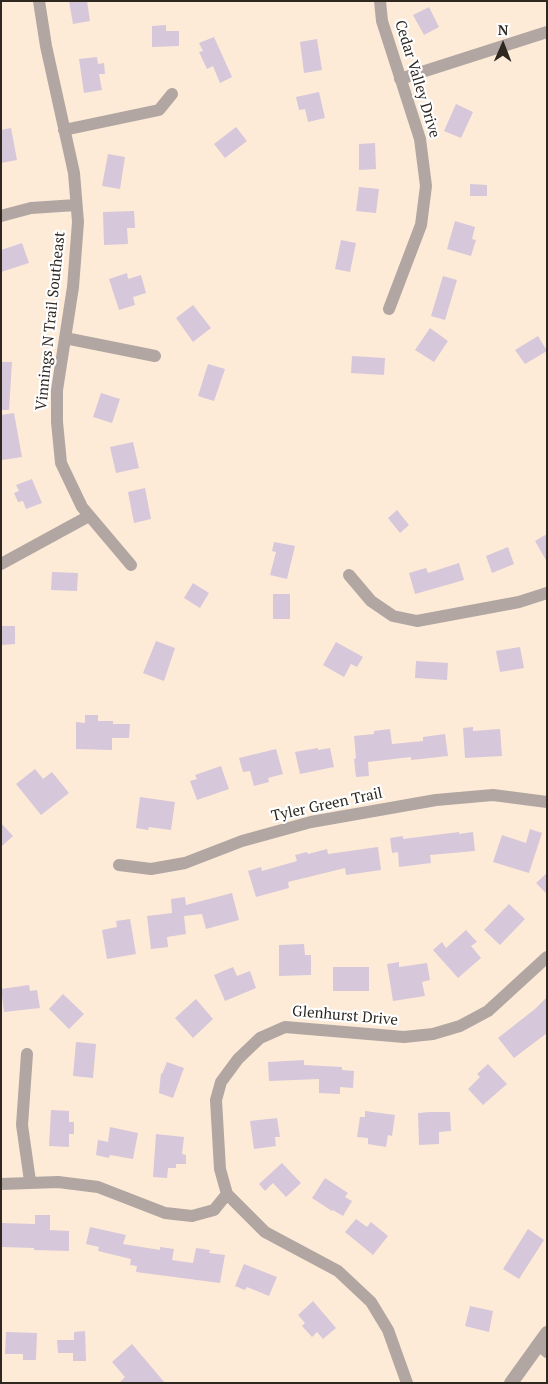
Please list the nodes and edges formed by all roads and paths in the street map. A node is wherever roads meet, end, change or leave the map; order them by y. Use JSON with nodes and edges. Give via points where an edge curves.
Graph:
{"nodes":[{"id":1,"x":39,"y":1,"type":"edge"},
{"id":2,"x":380,"y":1,"type":"edge"},
{"id":3,"x":547,"y":32,"type":"edge"},
{"id":4,"x":400,"y":79,"type":"junction"},
{"id":5,"x":172,"y":94,"type":"dead end"},
{"id":6,"x":64,"y":130,"type":"junction"},
{"id":7,"x":76,"y":205,"type":"junction"},
{"id":8,"x":1,"y":216,"type":"edge"},
{"id":9,"x":389,"y":309,"type":"dead end"},
{"id":10,"x":65,"y":338,"type":"junction"},
{"id":11,"x":155,"y":356,"type":"dead end"},
{"id":12,"x":89,"y":516,"type":"junction"},
{"id":13,"x":1,"y":564,"type":"edge"},
{"id":14,"x":130,"y":565,"type":"dead end"},
{"id":15,"x":349,"y":575,"type":"dead end"},
{"id":16,"x":547,"y":593,"type":"edge"},
{"id":17,"x":547,"y":802,"type":"edge"},
{"id":18,"x":119,"y":865,"type":"dead end"},
{"id":19,"x":547,"y":956,"type":"edge"},
{"id":20,"x":27,"y":1054,"type":"dead end"},
{"id":21,"x":30,"y":1181,"type":"junction"},
{"id":22,"x":1,"y":1184,"type":"edge"},
{"id":23,"x":227,"y":1194,"type":"junction"},
{"id":24,"x":547,"y":1333,"type":"edge"},
{"id":25,"x":543,"y":1348,"type":"edge"},
{"id":26,"x":407,"y":1383,"type":"edge"},
{"id":27,"x":511,"y":1383,"type":"edge"}],
"edges":[{"from":1,"to":6,"type":"street","name":"Vinnings N Trail Southeast"},
{"from":2,"to":4,"type":"street","name":"Cedar Valley Drive","via":[[382,21]]},
{"from":3,"to":4,"type":"street"},
{"from":4,"to":9,"type":"street","name":"Cedar Valley Drive","via":[[420,140],[426,186],[421,225]]},
{"from":5,"to":6,"type":"street","via":[[159,110]]},
{"from":6,"to":7,"type":"street","name":"Vinnings N Trail Southeast","via":[[74,173]]},
{"from":7,"to":8,"type":"street","via":[[31,208]]},
{"from":7,"to":10,"type":"street","name":"Vinnings N Trail Southeast","via":[[78,222],[73,287]]},
{"from":10,"to":11,"type":"street"},
{"from":10,"to":12,"type":"street","name":"Vinnings N Trail Southeast","via":[[57,390],[61,463]]},
{"from":12,"to":13,"type":"street"},
{"from":12,"to":14,"type":"street","name":"Vinnings N Trail Southeast"},
{"from":15,"to":16,"type":"street","via":[[371,601],[393,616],[417,621],[519,602]]},
{"from":17,"to":18,"type":"street","name":"Tyler Green Trail","via":[[493,794],[436,800],[311,822],[242,841],[186,863],[151,869]]},
{"from":19,"to":23,"type":"street","name":"Glenhurst Drive","via":[[488,1010],[460,1026],[433,1034],[404,1037],[285,1026],[260,1038],[238,1059],[221,1082],[216,1100],[220,1169]]},
{"from":20,"to":21,"type":"street","via":[[22,1125]]},
{"from":21,"to":22,"type":"street"},
{"from":21,"to":23,"type":"street","via":[[98,1188],[165,1213],[192,1216],[214,1210]]},
{"from":23,"to":26,"type":"street","name":"Glenhurst Drive","via":[[265,1232],[338,1271],[371,1302],[388,1330]]},
{"from":24,"to":25,"type":"street"},
{"from":25,"to":27,"type":"street"}]}
